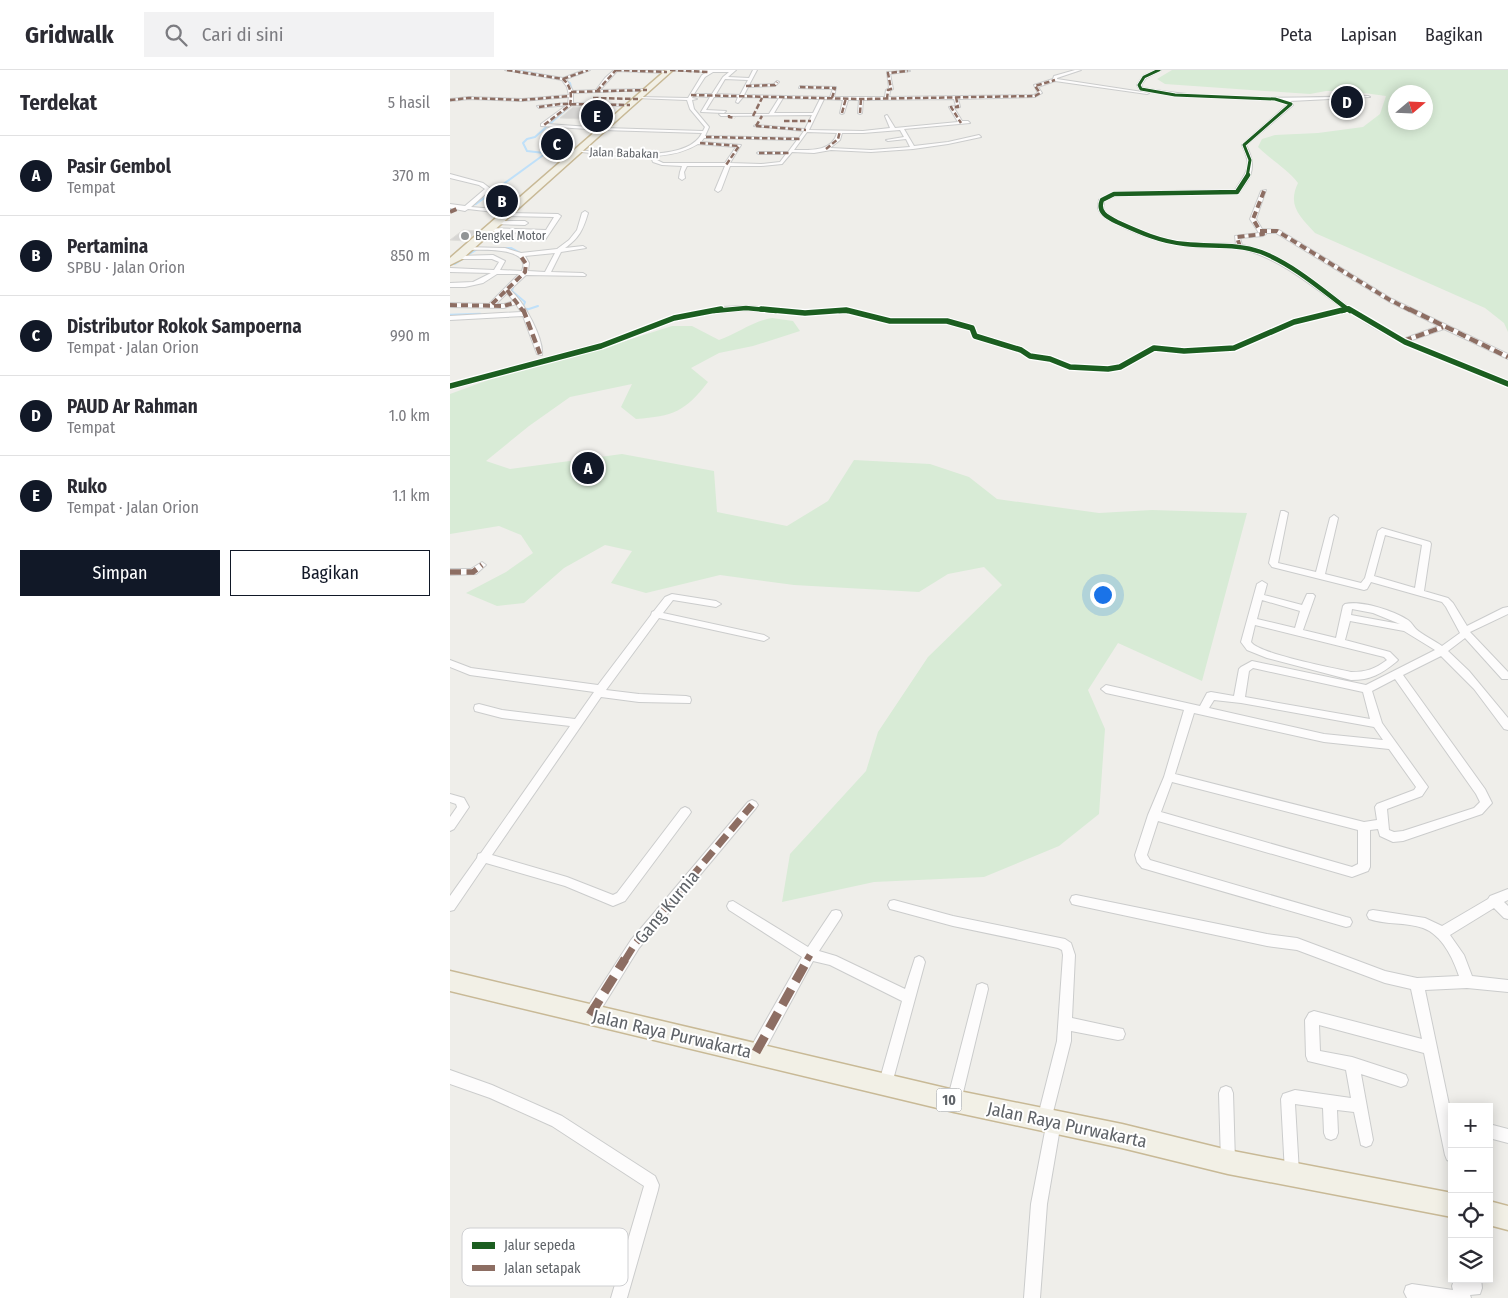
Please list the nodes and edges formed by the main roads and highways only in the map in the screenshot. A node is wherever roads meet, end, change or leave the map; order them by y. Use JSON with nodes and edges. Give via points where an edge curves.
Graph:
{"nodes":[{"id":1,"x":669,"y":71,"type":"edge"},
{"id":2,"x":450,"y":262,"type":"edge"},
{"id":3,"x":450,"y":981,"type":"edge"},
{"id":4,"x":1448,"y":1203,"type":"edge"},
{"id":5,"x":1493,"y":1214,"type":"edge"},
{"id":6,"x":1508,"y":1218,"type":"edge"}],
"edges":[{"from":1,"to":2,"type":"highway"},
{"from":3,"to":4,"type":"highway","name":"Jalan Raya Purwakarta","number":"10","via":[[954,1102],[1228,1162]]},
{"from":5,"to":6,"type":"highway"}]}
